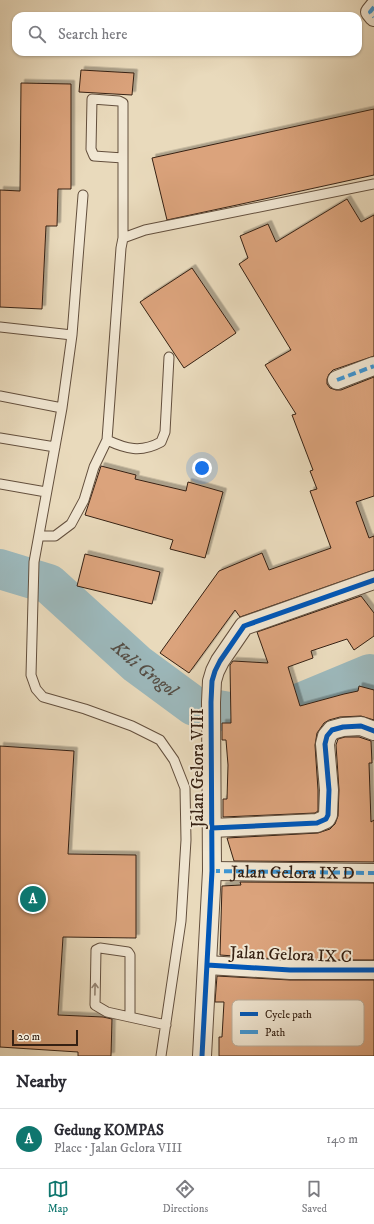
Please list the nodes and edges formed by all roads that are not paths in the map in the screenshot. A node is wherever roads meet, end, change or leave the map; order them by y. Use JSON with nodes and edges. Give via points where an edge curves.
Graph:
{"nodes":[{"id":1,"x":123,"y":158,"type":"junction"},
{"id":2,"x":374,"y":184,"type":"edge"},
{"id":3,"x":83,"y":195,"type":"dead end"},
{"id":4,"x":123,"y":238,"type":"junction"},
{"id":5,"x":0,"y":327,"type":"edge"},
{"id":6,"x":72,"y":335,"type":"junction"},
{"id":7,"x":169,"y":357,"type":"dead end"},
{"id":8,"x":374,"y":366,"type":"edge"},
{"id":9,"x":337,"y":380,"type":"dead end"},
{"id":10,"x":0,"y":396,"type":"edge"},
{"id":11,"x":62,"y":408,"type":"junction"},
{"id":12,"x":0,"y":438,"type":"edge"},
{"id":13,"x":107,"y":440,"type":"junction"},
{"id":14,"x":55,"y":447,"type":"junction"},
{"id":15,"x":0,"y":484,"type":"edge"},
{"id":16,"x":46,"y":492,"type":"junction"},
{"id":17,"x":39,"y":536,"type":"junction"},
{"id":18,"x":374,"y":580,"type":"edge"},
{"id":19,"x":374,"y":731,"type":"edge"},
{"id":20,"x":212,"y":828,"type":"junction"},
{"id":21,"x":212,"y":871,"type":"junction"},
{"id":22,"x":374,"y":873,"type":"edge"},
{"id":23,"x":207,"y":965,"type":"junction"},
{"id":24,"x":374,"y":970,"type":"edge"},
{"id":25,"x":130,"y":1017,"type":"junction"},
{"id":26,"x":166,"y":1025,"type":"junction"},
{"id":27,"x":161,"y":1056,"type":"edge"},
{"id":28,"x":202,"y":1056,"type":"edge"}],
"edges":[{"from":1,"to":1,"type":"lane","via":[[94,156],[92,98],[123,103]]},
{"from":1,"to":4,"type":"lane"},
{"from":2,"to":4,"type":"lane","via":[[145,230]]},
{"from":3,"to":6,"type":"lane"},
{"from":4,"to":13,"type":"lane"},
{"from":5,"to":6,"type":"lane"},
{"from":6,"to":11,"type":"lane"},
{"from":7,"to":13,"type":"lane","via":[[165,432],[161,442],[151,448],[140,448],[122,447]]},
{"from":8,"to":9,"type":"street"},
{"from":10,"to":11,"type":"lane"},
{"from":11,"to":14,"type":"lane"},
{"from":12,"to":14,"type":"lane"},
{"from":13,"to":17,"type":"lane","via":[[94,466],[84,500],[71,524],[55,536]]},
{"from":14,"to":16,"type":"lane"},
{"from":15,"to":16,"type":"lane"},
{"from":16,"to":17,"type":"lane"},
{"from":17,"to":26,"type":"lane","via":[[34,562],[31,675],[36,689],[43,697],[132,726],[160,740],[174,760],[185,788],[186,840],[181,921]]},
{"from":18,"to":20,"type":"street","name":"Jalan Gelora VIII","via":[[244,626],[220,661],[212,681]]},
{"from":19,"to":20,"type":"street","via":[[361,726],[343,727],[332,730],[327,736],[325,744],[328,815],[321,822]]},
{"from":20,"to":21,"type":"street","name":"Jalan Gelora VIII"},
{"from":21,"to":22,"type":"street","name":"Jalan Gelora IX D"},
{"from":21,"to":23,"type":"street","name":"Jalan Gelora VIII"},
{"from":23,"to":24,"type":"street","name":"Jalan Gelora IX C","via":[[290,970]]},
{"from":23,"to":28,"type":"street","name":"Jalan Gelora VIII"},
{"from":25,"to":25,"type":"lane","one_way":true,"via":[[107,1012],[95,1005],[96,950],[100,948],[128,952],[130,955]]},
{"from":25,"to":26,"type":"lane"},
{"from":26,"to":27,"type":"lane"}]}
